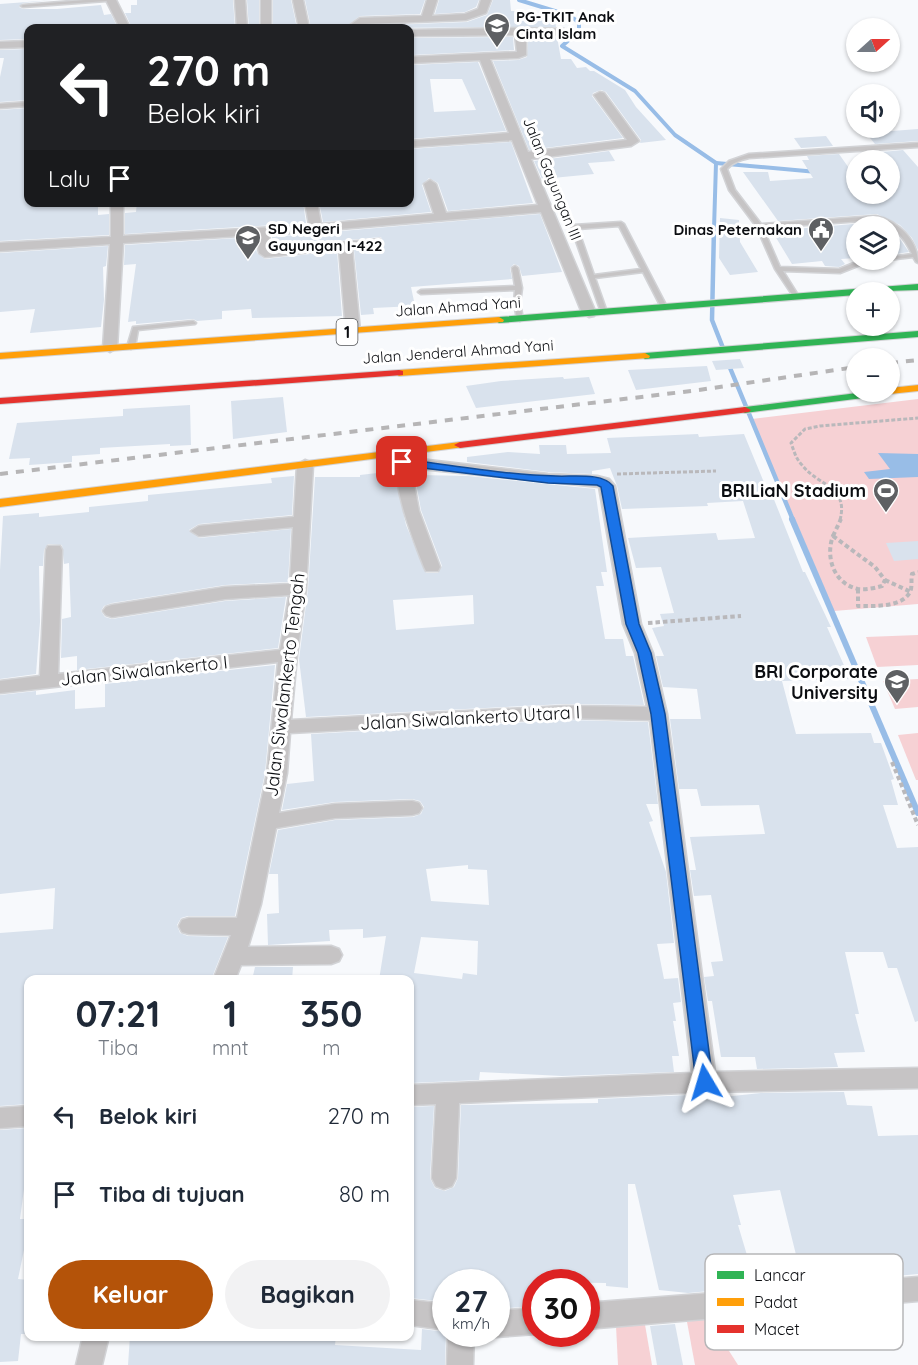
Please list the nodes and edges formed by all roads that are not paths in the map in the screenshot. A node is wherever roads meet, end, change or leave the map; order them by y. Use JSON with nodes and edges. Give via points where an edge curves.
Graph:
{"nodes":[{"id":1,"x":106,"y":0,"type":"edge"},
{"id":2,"x":111,"y":0,"type":"edge"},
{"id":3,"x":240,"y":0,"type":"edge"},
{"id":4,"x":266,"y":0,"type":"edge"},
{"id":5,"x":298,"y":0,"type":"edge"},
{"id":6,"x":432,"y":0,"type":"edge"},
{"id":7,"x":486,"y":0,"type":"edge"},
{"id":8,"x":24,"y":6,"type":"dead end"},
{"id":9,"x":466,"y":17,"type":"junction"},
{"id":10,"x":426,"y":19,"type":"junction"},
{"id":11,"x":123,"y":24,"type":"edge"},
{"id":12,"x":242,"y":24,"type":"edge"},
{"id":13,"x":266,"y":24,"type":"edge"},
{"id":14,"x":303,"y":24,"type":"edge"},
{"id":15,"x":356,"y":24,"type":"edge"},
{"id":16,"x":466,"y":32,"type":"junction"},
{"id":17,"x":520,"y":32,"type":"junction"},
{"id":18,"x":564,"y":32,"type":"dead end"},
{"id":19,"x":414,"y":33,"type":"edge"},
{"id":20,"x":24,"y":44,"type":"edge"},
{"id":21,"x":0,"y":45,"type":"edge"},
{"id":22,"x":484,"y":58,"type":"junction"},
{"id":23,"x":414,"y":60,"type":"edge"},
{"id":24,"x":600,"y":95,"type":"dead end"},
{"id":25,"x":24,"y":104,"type":"edge"},
{"id":26,"x":0,"y":106,"type":"edge"},
{"id":27,"x":516,"y":136,"type":"junction"},
{"id":28,"x":414,"y":144,"type":"edge"},
{"id":29,"x":918,"y":145,"type":"edge"},
{"id":30,"x":524,"y":156,"type":"junction"},
{"id":31,"x":430,"y":183,"type":"dead end"},
{"id":32,"x":117,"y":207,"type":"edge"},
{"id":33,"x":312,"y":207,"type":"edge"},
{"id":34,"x":544,"y":208,"type":"junction"},
{"id":35,"x":441,"y":217,"type":"junction"},
{"id":36,"x":759,"y":226,"type":"junction"},
{"id":37,"x":316,"y":228,"type":"junction"},
{"id":38,"x":262,"y":232,"type":"junction"},
{"id":39,"x":117,"y":241,"type":"junction"},
{"id":40,"x":375,"y":242,"type":"dead end"},
{"id":41,"x":345,"y":245,"type":"junction"},
{"id":42,"x":0,"y":247,"type":"edge"},
{"id":43,"x":916,"y":254,"type":"edge"},
{"id":44,"x":900,"y":257,"type":"edge"},
{"id":45,"x":515,"y":268,"type":"dead end"},
{"id":46,"x":778,"y":269,"type":"junction"},
{"id":47,"x":846,"y":269,"type":"edge"},
{"id":48,"x":645,"y":270,"type":"junction"},
{"id":49,"x":591,"y":277,"type":"junction"},
{"id":50,"x":918,"y":287,"type":"edge"},
{"id":51,"x":519,"y":288,"type":"junction"},
{"id":52,"x":421,"y":292,"type":"dead end"},
{"id":53,"x":795,"y":295,"type":"junction"},
{"id":54,"x":664,"y":307,"type":"junction"},
{"id":55,"x":604,"y":312,"type":"junction"},
{"id":56,"x":589,"y":313,"type":"junction"},
{"id":57,"x":520,"y":319,"type":"junction"},
{"id":58,"x":192,"y":323,"type":"dead end"},
{"id":59,"x":353,"y":332,"type":"junction"},
{"id":60,"x":918,"y":334,"type":"edge"},
{"id":61,"x":194,"y":343,"type":"junction"},
{"id":62,"x":131,"y":347,"type":"junction"},
{"id":63,"x":110,"y":348,"type":"junction"},
{"id":64,"x":236,"y":352,"type":"dead end"},
{"id":65,"x":0,"y":356,"type":"edge"},
{"id":66,"x":918,"y":388,"type":"edge"},
{"id":67,"x":900,"y":390,"type":"edge"},
{"id":68,"x":846,"y":396,"type":"edge"},
{"id":69,"x":0,"y":401,"type":"edge"},
{"id":70,"x":402,"y":458,"type":"junction"},
{"id":71,"x":305,"y":465,"type":"junction"},
{"id":72,"x":0,"y":503,"type":"edge"},
{"id":73,"x":301,"y":521,"type":"junction"},
{"id":74,"x":199,"y":531,"type":"dead end"},
{"id":75,"x":54,"y":550,"type":"dead end"},
{"id":76,"x":432,"y":567,"type":"dead end"},
{"id":77,"x":298,"y":589,"type":"junction"},
{"id":78,"x":112,"y":611,"type":"dead end"},
{"id":79,"x":288,"y":655,"type":"junction"},
{"id":80,"x":49,"y":681,"type":"junction"},
{"id":81,"x":0,"y":687,"type":"edge"},
{"id":82,"x":658,"y":714,"type":"junction"},
{"id":83,"x":282,"y":727,"type":"junction"},
{"id":84,"x":412,"y":808,"type":"dead end"},
{"id":85,"x":268,"y":822,"type":"junction"},
{"id":86,"x":189,"y":926,"type":"dead end"},
{"id":87,"x":245,"y":927,"type":"junction"},
{"id":88,"x":332,"y":955,"type":"dead end"},
{"id":89,"x":233,"y":956,"type":"junction"},
{"id":90,"x":226,"y":975,"type":"edge"},
{"id":91,"x":918,"y":1078,"type":"edge"},
{"id":92,"x":705,"y":1082,"type":"junction"},
{"id":93,"x":448,"y":1093,"type":"junction"},
{"id":94,"x":414,"y":1095,"type":"edge"},
{"id":95,"x":24,"y":1116,"type":"edge"},
{"id":96,"x":0,"y":1118,"type":"edge"},
{"id":97,"x":444,"y":1178,"type":"dead end"},
{"id":98,"x":918,"y":1289,"type":"edge"},
{"id":99,"x":903,"y":1290,"type":"edge"},
{"id":100,"x":705,"y":1306,"type":"edge"},
{"id":101,"x":414,"y":1313,"type":"edge"},
{"id":102,"x":432,"y":1315,"type":"edge"},
{"id":103,"x":600,"y":1315,"type":"edge"},
{"id":104,"x":95,"y":1341,"type":"edge"},
{"id":105,"x":461,"y":1347,"type":"edge"},
{"id":106,"x":89,"y":1365,"type":"edge"},
{"id":107,"x":460,"y":1365,"type":"edge"}],
"edges":[{"from":1,"to":8,"type":"lane"},
{"from":2,"to":11,"type":"street"},
{"from":3,"to":12,"type":"street"},
{"from":4,"to":13,"type":"street"},
{"from":5,"to":14,"type":"street"},
{"from":6,"to":10,"type":"street"},
{"from":7,"to":9,"type":"street","via":[[480,12]]},
{"from":9,"to":10,"type":"street"},
{"from":9,"to":16,"type":"street"},
{"from":10,"to":15,"type":"street"},
{"from":16,"to":17,"type":"street"},
{"from":16,"to":19,"type":"street"},
{"from":17,"to":18,"type":"street"},
{"from":17,"to":22,"type":"street","via":[[521,54]]},
{"from":20,"to":21,"type":"street"},
{"from":22,"to":23,"type":"street"},
{"from":22,"to":27,"type":"street","name":"Jalan Gayungan III"},
{"from":24,"to":30,"type":"street","via":[[632,143]]},
{"from":25,"to":26,"type":"lane"},
{"from":27,"to":28,"type":"street"},
{"from":27,"to":30,"type":"street","name":"Jalan Gayungan III"},
{"from":29,"to":36,"type":"lane","via":[[739,158],[724,169],[732,190]]},
{"from":30,"to":34,"type":"street","name":"Jalan Gayungan III"},
{"from":31,"to":35,"type":"street"},
{"from":32,"to":39,"type":"street"},
{"from":33,"to":37,"type":"street"},
{"from":34,"to":35,"type":"street"},
{"from":34,"to":56,"type":"street","name":"Jalan Gayungan III"},
{"from":35,"to":37,"type":"street"},
{"from":36,"to":43,"type":"lane","via":[[876,218],[893,223]]},
{"from":36,"to":46,"type":"lane"},
{"from":37,"to":38,"type":"street"},
{"from":38,"to":39,"type":"street"},
{"from":38,"to":41,"type":"street","via":[[266,253]]},
{"from":39,"to":42,"type":"street"},
{"from":39,"to":63,"type":"street"},
{"from":40,"to":41,"type":"street"},
{"from":41,"to":59,"type":"street"},
{"from":43,"to":44,"type":"lane"},
{"from":45,"to":51,"type":"lane"},
{"from":46,"to":47,"type":"lane"},
{"from":46,"to":53,"type":"lane"},
{"from":48,"to":49,"type":"lane"},
{"from":48,"to":49,"type":"lane","via":[[621,224],[574,227]]},
{"from":48,"to":54,"type":"lane"},
{"from":49,"to":55,"type":"lane"},
{"from":50,"to":53,"type":"main road","name":"Jalan Ahmad Yani","number":"1"},
{"from":51,"to":52,"type":"lane"},
{"from":51,"to":57,"type":"lane"},
{"from":53,"to":54,"type":"main road","name":"Jalan Ahmad Yani","number":"1"},
{"from":54,"to":55,"type":"main road","name":"Jalan Ahmad Yani","number":"1"},
{"from":55,"to":56,"type":"main road","name":"Jalan Ahmad Yani","number":"1"},
{"from":56,"to":57,"type":"main road","name":"Jalan Ahmad Yani","number":"1"},
{"from":57,"to":59,"type":"main road","name":"Jalan Ahmad Yani","number":"1"},
{"from":58,"to":62,"type":"lane","via":[[135,328]]},
{"from":59,"to":61,"type":"main road","name":"Jalan Ahmad Yani","number":"1"},
{"from":60,"to":69,"type":"main road","name":"Jalan Jenderal Ahmad Yani"},
{"from":61,"to":62,"type":"main road","name":"Jalan Ahmad Yani","number":"1"},
{"from":61,"to":64,"type":"main road"},
{"from":62,"to":63,"type":"main road","name":"Jalan Ahmad Yani","number":"1"},
{"from":63,"to":65,"type":"main road","name":"Jalan Ahmad Yani","number":"1"},
{"from":66,"to":67,"type":"main road"},
{"from":68,"to":70,"type":"main road"},
{"from":70,"to":71,"type":"main road"},
{"from":70,"to":76,"type":"street","via":[[408,503]]},
{"from":70,"to":82,"type":"street","via":[[548,480],[606,484],[632,624],[644,653]]},
{"from":71,"to":72,"type":"main road"},
{"from":71,"to":73,"type":"street","name":"Jalan Siwalankerto Tengah"},
{"from":73,"to":74,"type":"street"},
{"from":73,"to":77,"type":"street","name":"Jalan Siwalankerto Tengah"},
{"from":75,"to":80,"type":"street"},
{"from":77,"to":78,"type":"street","via":[[225,593]]},
{"from":77,"to":79,"type":"street","name":"Jalan Siwalankerto Tengah"},
{"from":79,"to":80,"type":"street","name":"Jalan Siwalankerto I"},
{"from":79,"to":83,"type":"street","name":"Jalan Siwalankerto Tengah"},
{"from":80,"to":81,"type":"street","name":"Jalan Siwalankerto I"},
{"from":82,"to":83,"type":"street","name":"Jalan Siwalankerto Utara I","via":[[565,712]]},
{"from":82,"to":92,"type":"street"},
{"from":83,"to":85,"type":"street","name":"Jalan Siwalankerto Tengah"},
{"from":84,"to":85,"type":"street","via":[[335,811]]},
{"from":85,"to":87,"type":"street","name":"Jalan Siwalankerto Tengah"},
{"from":86,"to":87,"type":"street"},
{"from":87,"to":89,"type":"street","name":"Jalan Siwalankerto Tengah"},
{"from":88,"to":89,"type":"street"},
{"from":89,"to":90,"type":"street","name":"Jalan Siwalankerto Tengah"},
{"from":91,"to":92,"type":"street"},
{"from":92,"to":93,"type":"street"},
{"from":93,"to":94,"type":"street"},
{"from":93,"to":97,"type":"street"},
{"from":95,"to":96,"type":"street"},
{"from":98,"to":99,"type":"street"},
{"from":100,"to":103,"type":"street"},
{"from":101,"to":102,"type":"street"},
{"from":104,"to":106,"type":"street"},
{"from":105,"to":107,"type":"street"}]}
